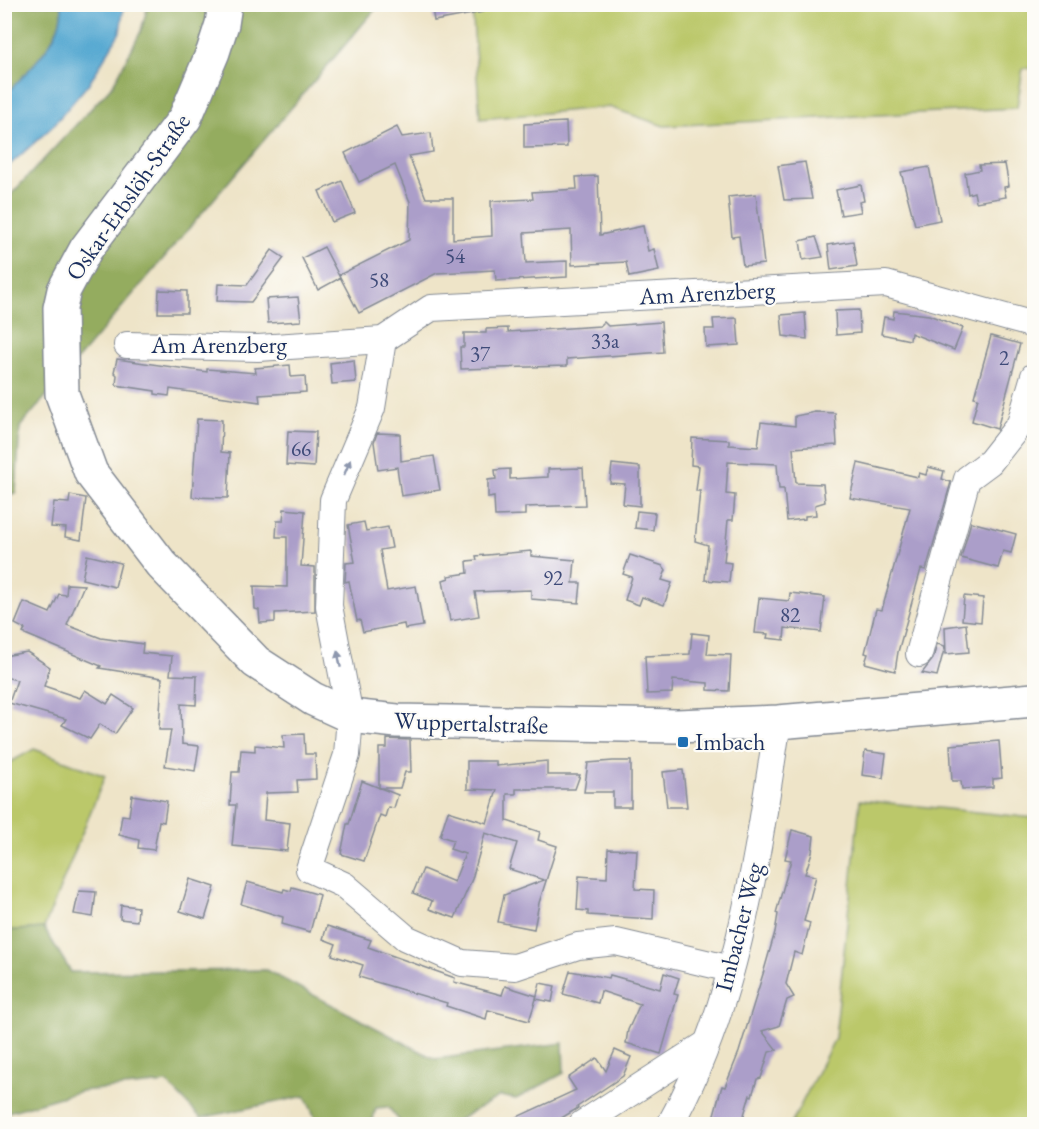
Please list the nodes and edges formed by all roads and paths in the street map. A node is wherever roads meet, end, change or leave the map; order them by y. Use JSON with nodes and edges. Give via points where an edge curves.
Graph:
{"nodes":[{"id":1,"x":225,"y":4,"type":"edge"},
{"id":2,"x":1035,"y":325,"type":"edge"},
{"id":3,"x":383,"y":340,"type":"junction"},
{"id":4,"x":127,"y":345,"type":"dead end"},
{"id":5,"x":1035,"y":376,"type":"edge"},
{"id":6,"x":62,"y":394,"type":"joint"},
{"id":7,"x":919,"y":654,"type":"dead end"},
{"id":8,"x":1035,"y":700,"type":"edge"},
{"id":9,"x":350,"y":716,"type":"junction"},
{"id":10,"x":778,"y":722,"type":"junction"},
{"id":11,"x":731,"y":969,"type":"junction"},
{"id":12,"x":706,"y":1044,"type":"junction"},
{"id":13,"x":582,"y":1125,"type":"edge"},
{"id":14,"x":670,"y":1125,"type":"edge"}],
"edges":[{"from":1,"to":6,"type":"main road","name":"Oskar-Erbslöh-Straße","via":[[213,52],[185,118],[86,249],[64,290],[60,308]]},
{"from":2,"to":3,"type":"street","name":"Am Arenzberg","via":[[886,284],[431,308]]},
{"from":3,"to":4,"type":"street","name":"Am Arenzberg","via":[[258,348]]},
{"from":9,"to":3,"type":"street","one_way":true,"via":[[329,606],[333,500],[372,408]]},
{"from":5,"to":7,"type":"street","via":[[1020,424],[990,462],[967,479]]},
{"from":6,"to":9,"type":"main road","name":"Wuppertalstraße","via":[[91,473],[161,564],[256,662],[313,699]]},
{"from":8,"to":10,"type":"main road","name":"Wuppertalstraße"},
{"from":9,"to":10,"type":"main road","name":"Wuppertalstraße","via":[[396,721],[612,726]]},
{"from":9,"to":11,"type":"street","via":[[347,755],[309,869],[344,885],[406,938],[462,963],[516,967],[578,946],[616,942]]},
{"from":10,"to":11,"type":"street","name":"Imbacher Weg","via":[[758,850]]},
{"from":11,"to":12,"type":"street","name":"Imbacher Weg"},
{"from":12,"to":13,"type":"street"},
{"from":12,"to":14,"type":"street","name":"Imbacher Weg"}]}
